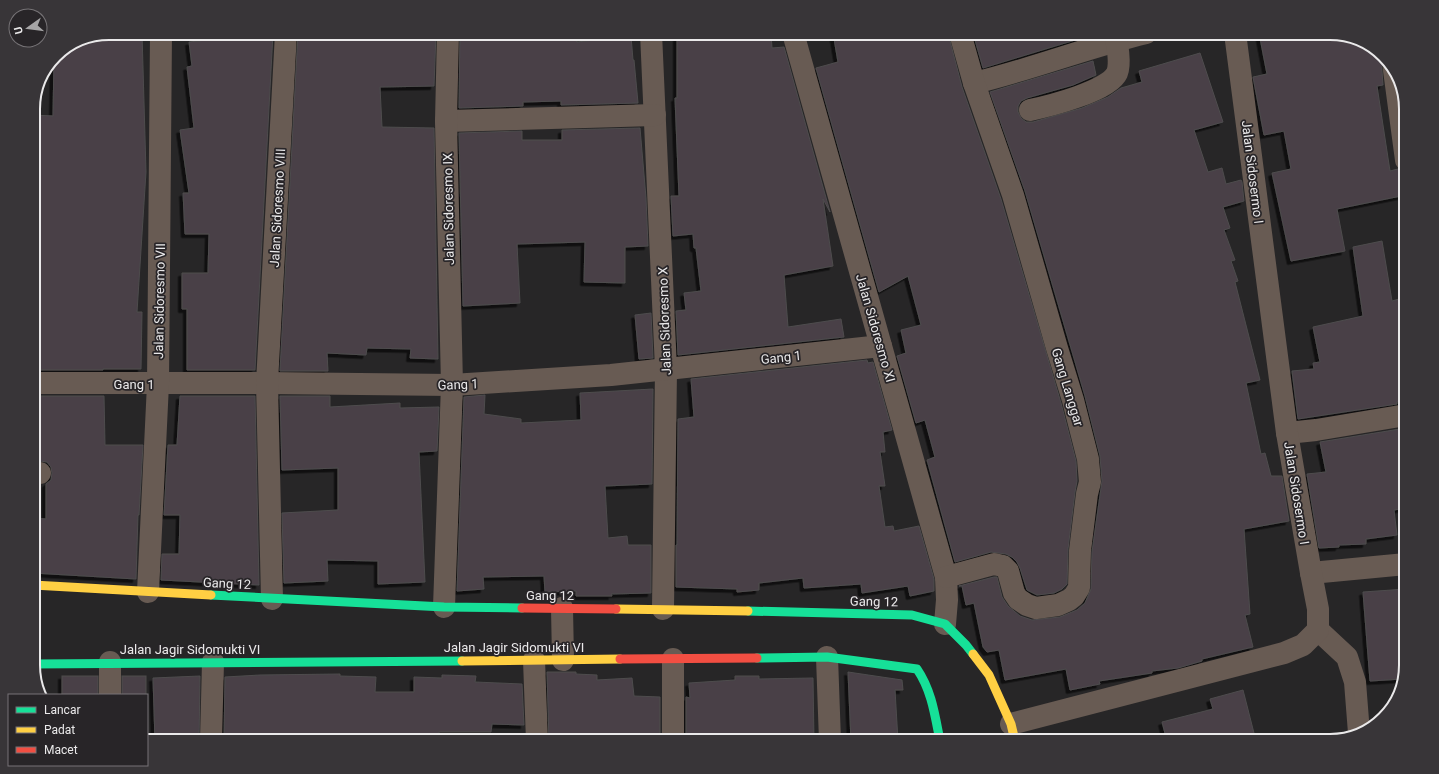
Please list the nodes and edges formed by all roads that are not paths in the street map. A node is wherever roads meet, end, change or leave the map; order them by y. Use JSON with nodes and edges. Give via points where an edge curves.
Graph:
{"nodes":[{"id":1,"x":161,"y":40,"type":"edge"},
{"id":2,"x":286,"y":40,"type":"edge"},
{"id":3,"x":448,"y":40,"type":"edge"},
{"id":4,"x":651,"y":40,"type":"edge"},
{"id":5,"x":795,"y":40,"type":"edge"},
{"id":6,"x":962,"y":40,"type":"edge"},
{"id":7,"x":1107,"y":40,"type":"edge"},
{"id":8,"x":1115,"y":40,"type":"edge"},
{"id":9,"x":1236,"y":40,"type":"edge"},
{"id":10,"x":974,"y":83,"type":"junction"},
{"id":11,"x":1397,"y":93,"type":"edge"},
{"id":12,"x":1399,"y":108,"type":"edge"},
{"id":13,"x":1030,"y":110,"type":"dead end"},
{"id":14,"x":655,"y":115,"type":"junction"},
{"id":15,"x":446,"y":121,"type":"junction"},
{"id":16,"x":881,"y":346,"type":"junction"},
{"id":17,"x":666,"y":370,"type":"junction"},
{"id":18,"x":268,"y":383,"type":"junction"},
{"id":19,"x":40,"y":384,"type":"edge"},
{"id":20,"x":158,"y":384,"type":"junction"},
{"id":21,"x":452,"y":385,"type":"junction"},
{"id":22,"x":1399,"y":416,"type":"edge"},
{"id":23,"x":1287,"y":433,"type":"junction"},
{"id":24,"x":1399,"y":565,"type":"edge"},
{"id":25,"x":1311,"y":573,"type":"junction"},
{"id":26,"x":946,"y":577,"type":"junction"},
{"id":27,"x":40,"y":585,"type":"edge"},
{"id":28,"x":148,"y":592,"type":"junction"},
{"id":29,"x":272,"y":598,"type":"junction"},
{"id":30,"x":444,"y":607,"type":"junction"},
{"id":31,"x":562,"y":608,"type":"junction"},
{"id":32,"x":663,"y":609,"type":"junction"},
{"id":33,"x":945,"y":624,"type":"junction"},
{"id":34,"x":1318,"y":630,"type":"junction"},
{"id":35,"x":827,"y":657,"type":"junction"},
{"id":36,"x":673,"y":659,"type":"junction"},
{"id":37,"x":534,"y":660,"type":"junction"},
{"id":38,"x":563,"y":660,"type":"junction"},
{"id":39,"x":110,"y":662,"type":"junction"},
{"id":40,"x":213,"y":662,"type":"junction"},
{"id":41,"x":40,"y":664,"type":"edge"},
{"id":42,"x":110,"y":694,"type":"edge"},
{"id":43,"x":1359,"y":728,"type":"edge"},
{"id":44,"x":1013,"y":732,"type":"edge"},
{"id":45,"x":211,"y":734,"type":"edge"},
{"id":46,"x":537,"y":734,"type":"edge"},
{"id":47,"x":673,"y":734,"type":"edge"},
{"id":48,"x":830,"y":734,"type":"edge"},
{"id":49,"x":938,"y":734,"type":"edge"}],
"edges":[{"from":1,"to":20,"type":"street","name":"Jalan Sidoresmo VII"},
{"from":2,"to":18,"type":"street","name":"Jalan Sidoresmo VIII"},
{"from":3,"to":15,"type":"street","name":"Jalan Sidoresmo IX"},
{"from":4,"to":14,"type":"street","name":"Jalan Sidoresmo X"},
{"from":5,"to":16,"type":"street","name":"Jalan Sidoresmo XI"},
{"from":6,"to":10,"type":"street","name":"Gang Langgar"},
{"from":7,"to":10,"type":"street","via":[[1008,75]]},
{"from":8,"to":13,"type":"street","via":[[1118,66],[1110,82],[1060,103]]},
{"from":9,"to":23,"type":"street","name":"Jalan Sidosermo I"},
{"from":10,"to":26,"type":"street","name":"Gang Langgar","via":[[1013,195],[1073,400],[1087,454],[1090,482],[1080,551],[1079,588],[1069,600],[1058,606],[1036,608],[1027,605],[1018,600],[1014,593],[1008,571],[1003,566],[994,564]]},
{"from":11,"to":12,"type":"street"},
{"from":14,"to":15,"type":"street"},
{"from":14,"to":17,"type":"street","name":"Jalan Sidoresmo X"},
{"from":15,"to":21,"type":"street","name":"Jalan Sidoresmo IX"},
{"from":16,"to":17,"type":"street","name":"Gang 1"},
{"from":16,"to":26,"type":"street","name":"Jalan Sidoresmo XI"},
{"from":17,"to":21,"type":"street","name":"Gang 1","via":[[611,376]]},
{"from":17,"to":32,"type":"street","name":"Jalan Sidoresmo X"},
{"from":18,"to":20,"type":"street","name":"Gang 1"},
{"from":18,"to":21,"type":"street","name":"Gang 1"},
{"from":18,"to":29,"type":"street","name":"Jalan Sidoresmo VIII"},
{"from":19,"to":20,"type":"street","name":"Gang 1"},
{"from":20,"to":28,"type":"street","name":"Jalan Sidoresmo VII"},
{"from":21,"to":30,"type":"street","name":"Jalan Sidoresmo IX"},
{"from":22,"to":23,"type":"street"},
{"from":23,"to":25,"type":"street","name":"Jalan Sidosermo I"},
{"from":24,"to":25,"type":"street"},
{"from":25,"to":34,"type":"street","name":"Jalan Sidosermo I","via":[[1318,609]]},
{"from":26,"to":33,"type":"street","name":"Jalan Sidoresmo XI"},
{"from":27,"to":28,"type":"street","name":"Gang 12"},
{"from":28,"to":29,"type":"street","name":"Gang 12"},
{"from":29,"to":30,"type":"street","name":"Gang 12"},
{"from":30,"to":31,"type":"street","name":"Gang 12"},
{"from":31,"to":32,"type":"street","name":"Gang 12"},
{"from":31,"to":38,"type":"street"},
{"from":32,"to":33,"type":"street","name":"Gang 12","via":[[912,615]]},
{"from":33,"to":44,"type":"street","name":"Gang 12","via":[[966,645],[989,675]]},
{"from":34,"to":43,"type":"street","via":[[1347,656],[1355,682]]},
{"from":34,"to":44,"type":"street","via":[[1302,646],[1284,653]]},
{"from":35,"to":36,"type":"street","name":"Jalan Jagir Sidomukti VI"},
{"from":35,"to":48,"type":"street"},
{"from":35,"to":49,"type":"street","name":"Jalan Jagir Sidomukti VI","via":[[917,669],[924,677],[928,689]]},
{"from":36,"to":38,"type":"street","name":"Jalan Jagir Sidomukti VI"},
{"from":36,"to":47,"type":"street"},
{"from":37,"to":38,"type":"street","name":"Jalan Jagir Sidomukti VI"},
{"from":37,"to":40,"type":"street","name":"Jalan Jagir Sidomukti VI"},
{"from":37,"to":46,"type":"street"},
{"from":39,"to":40,"type":"street","name":"Jalan Jagir Sidomukti VI"},
{"from":39,"to":41,"type":"street","name":"Jalan Jagir Sidomukti VI"},
{"from":39,"to":42,"type":"street"},
{"from":40,"to":45,"type":"street"}]}
